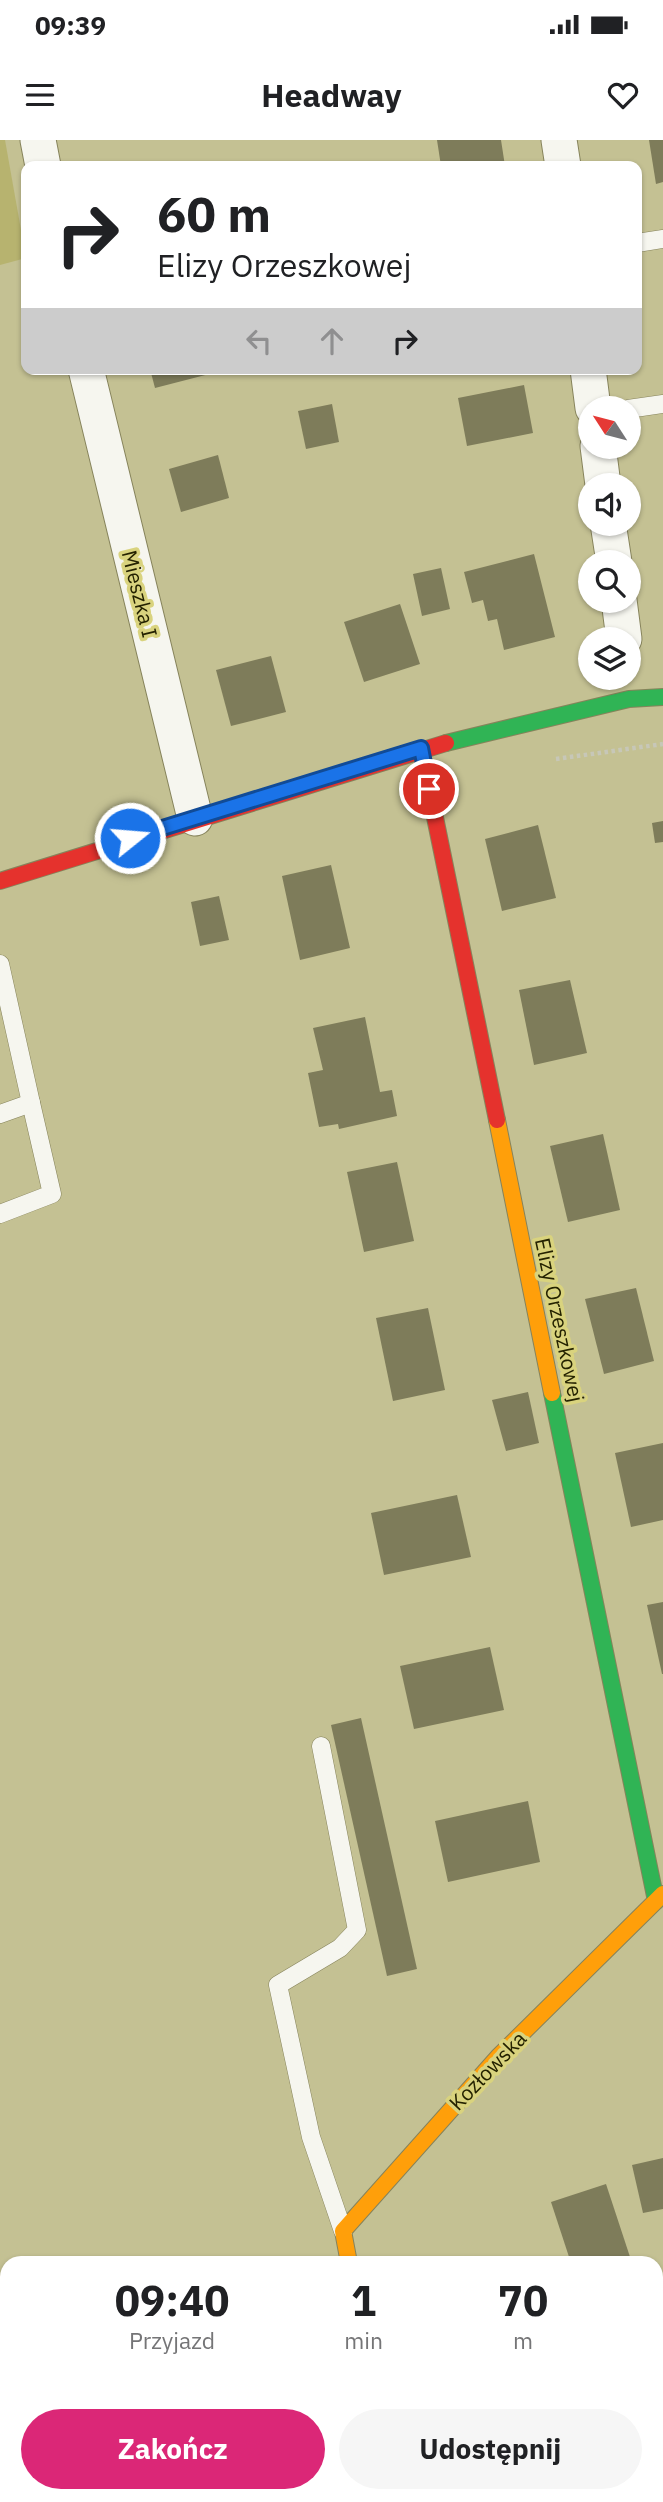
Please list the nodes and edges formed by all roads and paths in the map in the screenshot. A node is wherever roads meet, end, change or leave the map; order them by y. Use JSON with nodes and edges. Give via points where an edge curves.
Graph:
{"nodes":[{"id":1,"x":38,"y":140,"type":"edge"},
{"id":2,"x":559,"y":140,"type":"edge"},
{"id":3,"x":42,"y":161,"type":"edge"},
{"id":4,"x":562,"y":161,"type":"edge"},
{"id":5,"x":663,"y":239,"type":"edge"},
{"id":6,"x":642,"y":242,"type":"edge"},
{"id":7,"x":87,"y":375,"type":"edge"},
{"id":8,"x":589,"y":375,"type":"edge"},
{"id":9,"x":591,"y":396,"type":"edge"},
{"id":10,"x":663,"y":404,"type":"edge"},
{"id":11,"x":641,"y":407,"type":"edge"},
{"id":12,"x":640,"y":691,"type":"edge"},
{"id":13,"x":663,"y":744,"type":"edge"},
{"id":14,"x":421,"y":748,"type":"junction"},
{"id":15,"x":548,"y":760,"type":"dead end"},
{"id":16,"x":195,"y":818,"type":"junction"},
{"id":17,"x":0,"y":881,"type":"edge"},
{"id":18,"x":1,"y":973,"type":"edge"},
{"id":19,"x":31,"y":1104,"type":"junction"},
{"id":20,"x":0,"y":1114,"type":"edge"},
{"id":21,"x":0,"y":1214,"type":"edge"},
{"id":22,"x":321,"y":1746,"type":"dead end"},
{"id":23,"x":659,"y":1897,"type":"edge"},
{"id":24,"x":343,"y":2231,"type":"junction"},
{"id":25,"x":348,"y":2256,"type":"edge"}],
"edges":[{"from":1,"to":3,"type":"street"},
{"from":2,"to":4,"type":"street"},
{"from":5,"to":6,"type":"lane"},
{"from":7,"to":16,"type":"street","name":"Mieszka I"},
{"from":8,"to":9,"type":"street"},
{"from":10,"to":11,"type":"lane"},
{"from":12,"to":14,"type":"street"},
{"from":13,"to":15,"type":"path"},
{"from":14,"to":16,"type":"street"},
{"from":14,"to":23,"type":"street","name":"Elizy Orzeszkowej"},
{"from":16,"to":17,"type":"street"},
{"from":18,"to":19,"type":"lane"},
{"from":19,"to":20,"type":"lane"},
{"from":19,"to":21,"type":"lane","via":[[52,1194]]},
{"from":22,"to":24,"type":"lane","via":[[357,1930],[340,1948],[278,1986],[311,2137]]},
{"from":23,"to":24,"type":"street","name":"Kozłowska","via":[[420,2142]]},
{"from":24,"to":25,"type":"street"}]}
